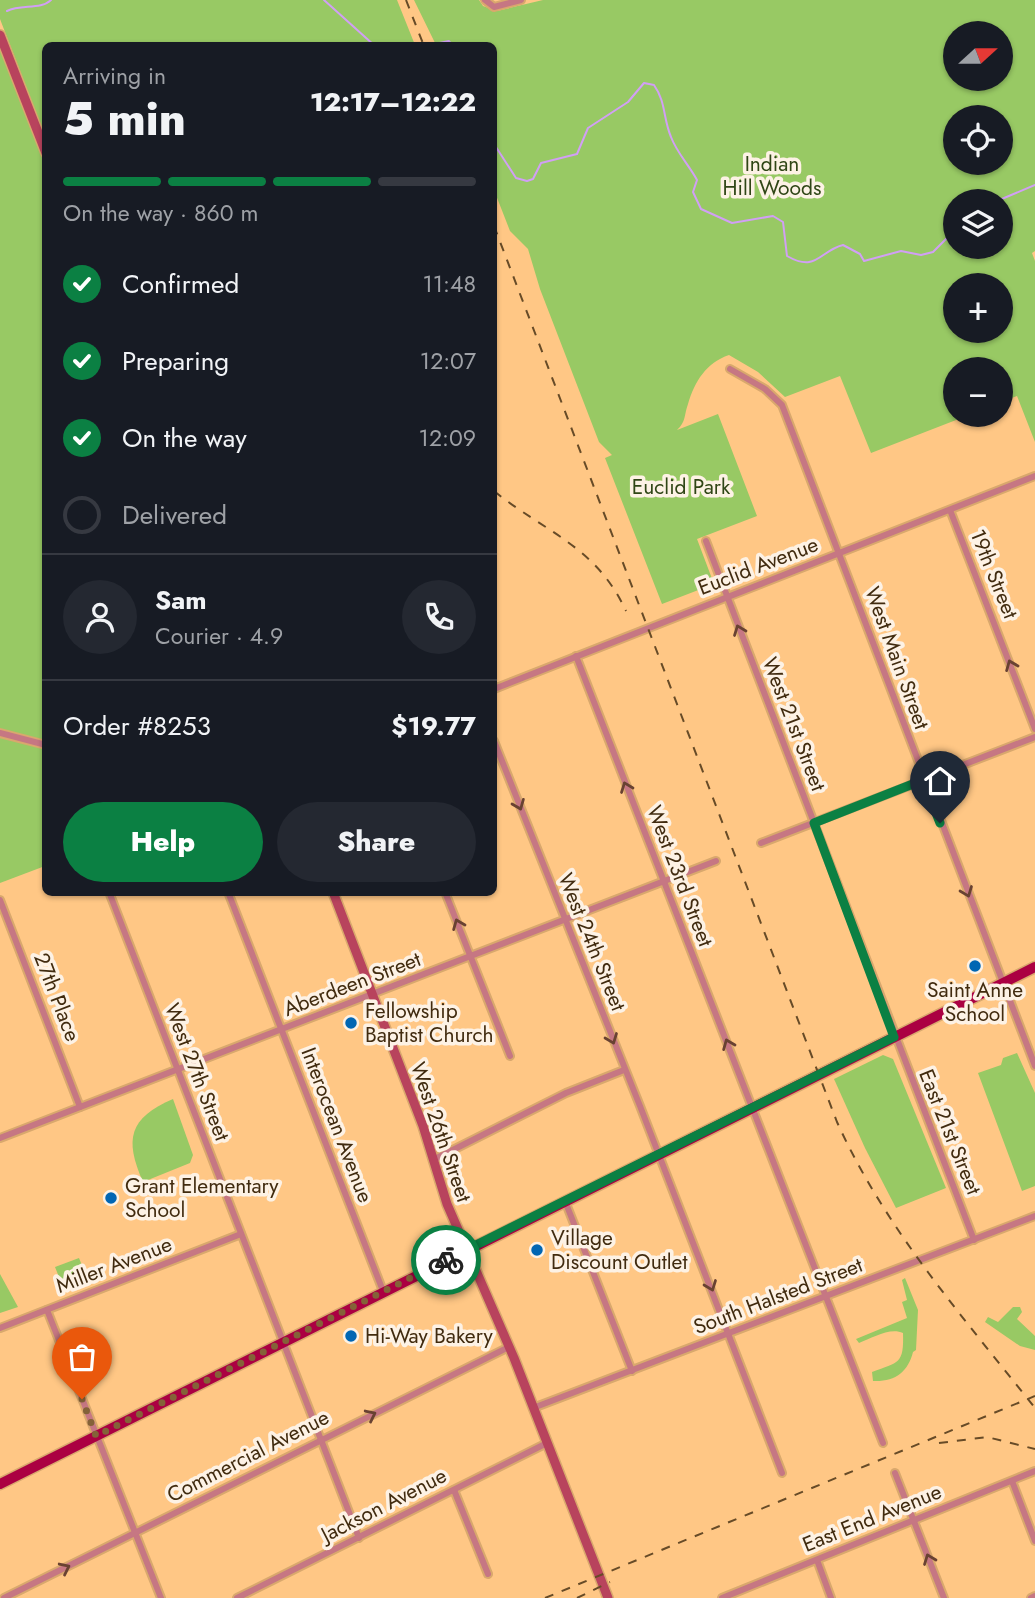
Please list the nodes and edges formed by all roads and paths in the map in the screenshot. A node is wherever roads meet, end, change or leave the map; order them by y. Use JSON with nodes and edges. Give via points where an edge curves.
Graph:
{"nodes":[{"id":1,"x":521,"y":0,"type":"edge"},
{"id":2,"x":487,"y":3,"type":"edge"},
{"id":3,"x":0,"y":35,"type":"edge"},
{"id":4,"x":42,"y":143,"type":"edge"},
{"id":5,"x":730,"y":369,"type":"dead end"},
{"id":6,"x":1035,"y":477,"type":"edge"},
{"id":7,"x":950,"y":510,"type":"junction"},
{"id":8,"x":706,"y":541,"type":"dead end"},
{"id":9,"x":839,"y":553,"type":"junction"},
{"id":10,"x":727,"y":597,"type":"junction"},
{"id":11,"x":576,"y":656,"type":"junction"},
{"id":12,"x":497,"y":688,"type":"edge"},
{"id":13,"x":1035,"y":703,"type":"edge"},
{"id":14,"x":1027,"y":706,"type":"junction"},
{"id":15,"x":1035,"y":729,"type":"edge"},
{"id":16,"x":0,"y":733,"type":"edge"},
{"id":17,"x":1035,"y":737,"type":"edge"},
{"id":18,"x":42,"y":745,"type":"edge"},
{"id":19,"x":497,"y":749,"type":"edge"},
{"id":20,"x":923,"y":780,"type":"junction"},
{"id":21,"x":814,"y":823,"type":"junction"},
{"id":22,"x":761,"y":843,"type":"dead end"},
{"id":23,"x":716,"y":862,"type":"dead end"},
{"id":24,"x":662,"y":882,"type":"junction"},
{"id":25,"x":110,"y":896,"type":"edge"},
{"id":26,"x":230,"y":896,"type":"edge"},
{"id":27,"x":335,"y":896,"type":"edge"},
{"id":28,"x":447,"y":896,"type":"edge"},
{"id":29,"x":0,"y":900,"type":"edge"},
{"id":30,"x":565,"y":920,"type":"junction"},
{"id":31,"x":470,"y":957,"type":"junction"},
{"id":32,"x":1035,"y":967,"type":"edge"},
{"id":33,"x":1003,"y":983,"type":"junction"},
{"id":34,"x":372,"y":994,"type":"junction"},
{"id":35,"x":281,"y":1030,"type":"junction"},
{"id":36,"x":894,"y":1037,"type":"junction"},
{"id":37,"x":510,"y":1056,"type":"dead end"},
{"id":38,"x":1035,"y":1066,"type":"edge"},
{"id":39,"x":178,"y":1070,"type":"junction"},
{"id":40,"x":624,"y":1070,"type":"junction"},
{"id":41,"x":80,"y":1107,"type":"junction"},
{"id":42,"x":754,"y":1107,"type":"junction"},
{"id":43,"x":0,"y":1139,"type":"edge"},
{"id":44,"x":659,"y":1154,"type":"junction"},
{"id":45,"x":433,"y":1160,"type":"junction"},
{"id":46,"x":565,"y":1201,"type":"junction"},
{"id":47,"x":1035,"y":1216,"type":"edge"},
{"id":48,"x":241,"y":1234,"type":"junction"},
{"id":49,"x":974,"y":1240,"type":"junction"},
{"id":50,"x":466,"y":1250,"type":"junction"},
{"id":51,"x":383,"y":1291,"type":"junction"},
{"id":52,"x":825,"y":1297,"type":"junction"},
{"id":53,"x":47,"y":1310,"type":"junction"},
{"id":54,"x":0,"y":1328,"type":"edge"},
{"id":55,"x":727,"y":1334,"type":"junction"},
{"id":56,"x":283,"y":1343,"type":"junction"},
{"id":57,"x":509,"y":1347,"type":"junction"},
{"id":58,"x":632,"y":1371,"type":"junction"},
{"id":59,"x":533,"y":1408,"type":"junction"},
{"id":60,"x":96,"y":1436,"type":"junction"},
{"id":61,"x":321,"y":1439,"type":"junction"},
{"id":62,"x":547,"y":1443,"type":"junction"},
{"id":63,"x":883,"y":1443,"type":"dead end"},
{"id":64,"x":1035,"y":1471,"type":"edge"},
{"id":65,"x":782,"y":1473,"type":"dead end"},
{"id":66,"x":895,"y":1473,"type":"dead end"},
{"id":67,"x":1,"y":1480,"type":"edge"},
{"id":68,"x":1012,"y":1481,"type":"junction"},
{"id":69,"x":454,"y":1490,"type":"junction"},
{"id":70,"x":914,"y":1520,"type":"junction"},
{"id":71,"x":135,"y":1533,"type":"junction"},
{"id":72,"x":359,"y":1538,"type":"junction"},
{"id":73,"x":1035,"y":1541,"type":"edge"},
{"id":74,"x":817,"y":1560,"type":"junction"},
{"id":75,"x":488,"y":1574,"type":"dead end"},
{"id":76,"x":4,"y":1598,"type":"edge"},
{"id":77,"x":161,"y":1598,"type":"edge"},
{"id":78,"x":237,"y":1598,"type":"edge"},
{"id":79,"x":608,"y":1598,"type":"edge"},
{"id":80,"x":722,"y":1598,"type":"edge"},
{"id":81,"x":831,"y":1598,"type":"edge"},
{"id":82,"x":944,"y":1598,"type":"edge"}],
"edges":[{"from":1,"to":2,"type":"street"},
{"from":3,"to":4,"type":"street"},
{"from":5,"to":9,"type":"street","name":"West Main Street","via":[[782,405]]},
{"from":6,"to":7,"type":"street","name":"Euclid Avenue"},
{"from":7,"to":9,"type":"street","name":"Euclid Avenue"},
{"from":14,"to":7,"type":"street","name":"19th Street","one_way":true},
{"from":8,"to":10,"type":"street","name":"West 21st Street"},
{"from":9,"to":10,"type":"street","name":"Euclid Avenue"},
{"from":9,"to":20,"type":"street","name":"West Main Street"},
{"from":10,"to":11,"type":"street","name":"Euclid Avenue"},
{"from":21,"to":10,"type":"street","name":"West 21st Street","one_way":true},
{"from":11,"to":12,"type":"street","name":"Euclid Avenue"},
{"from":24,"to":11,"type":"street","name":"West 23rd Street","one_way":true},
{"from":13,"to":14,"type":"street"},
{"from":14,"to":15,"type":"street","name":"19th Street"},
{"from":16,"to":18,"type":"street"},
{"from":17,"to":20,"type":"street"},
{"from":19,"to":30,"type":"street","name":"West 24th Street","one_way":true},
{"from":20,"to":21,"type":"street"},
{"from":20,"to":33,"type":"street","name":"West Main Street","one_way":true},
{"from":21,"to":22,"type":"street"},
{"from":21,"to":36,"type":"street","name":"West 21st Street"},
{"from":23,"to":24,"type":"street","name":"Aberdeen Street"},
{"from":24,"to":30,"type":"street","name":"Aberdeen Street"},
{"from":42,"to":24,"type":"street","name":"West 23rd Street","one_way":true},
{"from":25,"to":39,"type":"street","name":"West 27th Street"},
{"from":26,"to":35,"type":"street","name":"Interocean Avenue"},
{"from":27,"to":34,"type":"street","name":"West 26th Street"},
{"from":31,"to":28,"type":"street","one_way":true},
{"from":29,"to":41,"type":"street","name":"27th Place"},
{"from":30,"to":31,"type":"street","name":"Aberdeen Street"},
{"from":30,"to":40,"type":"street","name":"West 24th Street","one_way":true},
{"from":31,"to":34,"type":"street","name":"Aberdeen Street"},
{"from":31,"to":37,"type":"street"},
{"from":32,"to":33,"type":"main road"},
{"from":33,"to":36,"type":"main road"},
{"from":33,"to":38,"type":"street","name":"West Main Street"},
{"from":34,"to":35,"type":"street","name":"Aberdeen Street"},
{"from":34,"to":45,"type":"street","name":"West 26th Street"},
{"from":35,"to":39,"type":"street","name":"Aberdeen Street"},
{"from":35,"to":51,"type":"street","name":"Interocean Avenue"},
{"from":36,"to":42,"type":"main road"},
{"from":36,"to":49,"type":"street","name":"East 21st Street"},
{"from":39,"to":41,"type":"street","name":"Aberdeen Street"},
{"from":39,"to":48,"type":"street","name":"West 27th Street"},
{"from":40,"to":44,"type":"street","name":"West 24th Street"},
{"from":40,"to":45,"type":"street","via":[[566,1093]]},
{"from":41,"to":43,"type":"street","name":"Aberdeen Street"},
{"from":42,"to":44,"type":"main road"},
{"from":42,"to":52,"type":"street","name":"West 23rd Street"},
{"from":44,"to":46,"type":"main road"},
{"from":44,"to":55,"type":"street","name":"West 24th Street","one_way":true},
{"from":45,"to":50,"type":"street","name":"West 26th Street"},
{"from":46,"to":50,"type":"main road"},
{"from":46,"to":58,"type":"street"},
{"from":47,"to":49,"type":"street","name":"South Halsted Street"},
{"from":48,"to":53,"type":"street","name":"Miller Avenue"},
{"from":48,"to":56,"type":"street","name":"West 27th Street"},
{"from":49,"to":52,"type":"street","name":"South Halsted Street"},
{"from":50,"to":51,"type":"main road"},
{"from":50,"to":57,"type":"street","name":"West 26th Street"},
{"from":51,"to":56,"type":"main road"},
{"from":52,"to":55,"type":"street","name":"South Halsted Street"},
{"from":52,"to":63,"type":"street","name":"West 23rd Street"},
{"from":53,"to":54,"type":"street","name":"Miller Avenue"},
{"from":53,"to":60,"type":"street"},
{"from":55,"to":58,"type":"street","name":"South Halsted Street"},
{"from":55,"to":65,"type":"street","name":"West 24th Street"},
{"from":56,"to":60,"type":"main road"},
{"from":56,"to":61,"type":"street","name":"West 27th Street"},
{"from":57,"to":59,"type":"street","name":"West 26th Street"},
{"from":61,"to":57,"type":"street","name":"Commercial Avenue","one_way":true},
{"from":58,"to":59,"type":"street","name":"South Halsted Street"},
{"from":59,"to":62,"type":"street","name":"West 26th Street"},
{"from":60,"to":67,"type":"main road"},
{"from":60,"to":71,"type":"street"},
{"from":61,"to":71,"type":"street","name":"Commercial Avenue"},
{"from":61,"to":72,"type":"street","name":"West 27th Street"},
{"from":62,"to":69,"type":"street","name":"Jackson Avenue"},
{"from":62,"to":79,"type":"street","name":"West 26th Street"},
{"from":64,"to":68,"type":"street","name":"East End Avenue"},
{"from":66,"to":70,"type":"street"},
{"from":68,"to":70,"type":"street","name":"East End Avenue"},
{"from":68,"to":73,"type":"street"},
{"from":69,"to":72,"type":"street","name":"Jackson Avenue"},
{"from":69,"to":75,"type":"street"},
{"from":70,"to":74,"type":"street","name":"East End Avenue"},
{"from":82,"to":70,"type":"street","one_way":true},
{"from":76,"to":71,"type":"street","name":"Commercial Avenue","one_way":true},
{"from":71,"to":77,"type":"street"},
{"from":72,"to":78,"type":"street","name":"Jackson Avenue"},
{"from":74,"to":80,"type":"street","name":"East End Avenue"},
{"from":74,"to":81,"type":"street"}]}
